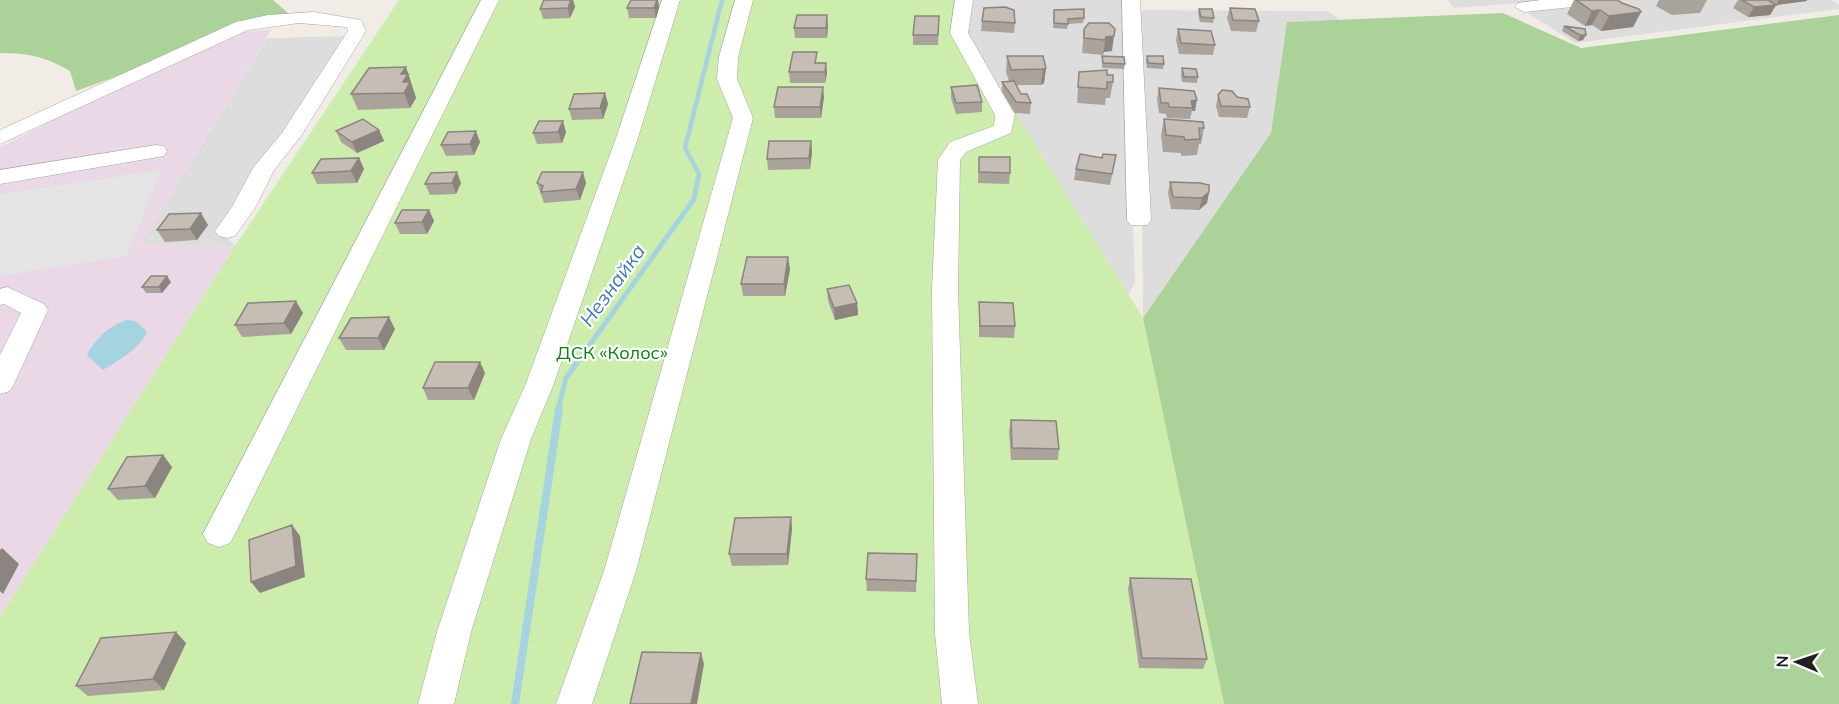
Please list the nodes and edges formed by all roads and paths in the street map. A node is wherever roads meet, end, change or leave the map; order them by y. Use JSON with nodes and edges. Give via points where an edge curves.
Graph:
{"nodes":[{"id":1,"x":490,"y":0,"type":"edge"},
{"id":2,"x":671,"y":0,"type":"edge"},
{"id":3,"x":744,"y":0,"type":"edge"},
{"id":4,"x":964,"y":0,"type":"edge"},
{"id":5,"x":1131,"y":0,"type":"edge"},
{"id":6,"x":1590,"y":0,"type":"edge"},
{"id":7,"x":1524,"y":7,"type":"dead end"},
{"id":8,"x":0,"y":138,"type":"edge"},
{"id":9,"x":156,"y":151,"type":"dead end"},
{"id":10,"x":0,"y":177,"type":"edge"},
{"id":11,"x":1139,"y":220,"type":"dead end"},
{"id":12,"x":227,"y":231,"type":"dead end"},
{"id":13,"x":0,"y":297,"type":"edge"},
{"id":14,"x":0,"y":384,"type":"edge"},
{"id":15,"x":219,"y":534,"type":"dead end"},
{"id":16,"x":436,"y":704,"type":"edge"},
{"id":17,"x":574,"y":704,"type":"edge"},
{"id":18,"x":960,"y":704,"type":"edge"}],
"edges":[{"from":1,"to":15,"type":"street"},
{"from":2,"to":16,"type":"street","via":[[626,141],[539,386],[516,439],[454,632]]},
{"from":3,"to":17,"type":"street","via":[[726,73],[729,90],[743,118],[620,571]]},
{"from":4,"to":18,"type":"street","via":[[959,33],[1005,115],[1005,123],[1004,129],[958,147],[949,160],[945,289],[952,633]]},
{"from":5,"to":11,"type":"street"},
{"from":6,"to":7,"type":"street"},
{"from":8,"to":12,"type":"street","via":[[242,26],[270,19],[326,19],[355,24],[357,31],[290,136],[264,168]]},
{"from":9,"to":10,"type":"street"},
{"from":13,"to":14,"type":"street","via":[[7,296],[35,310]]}]}
